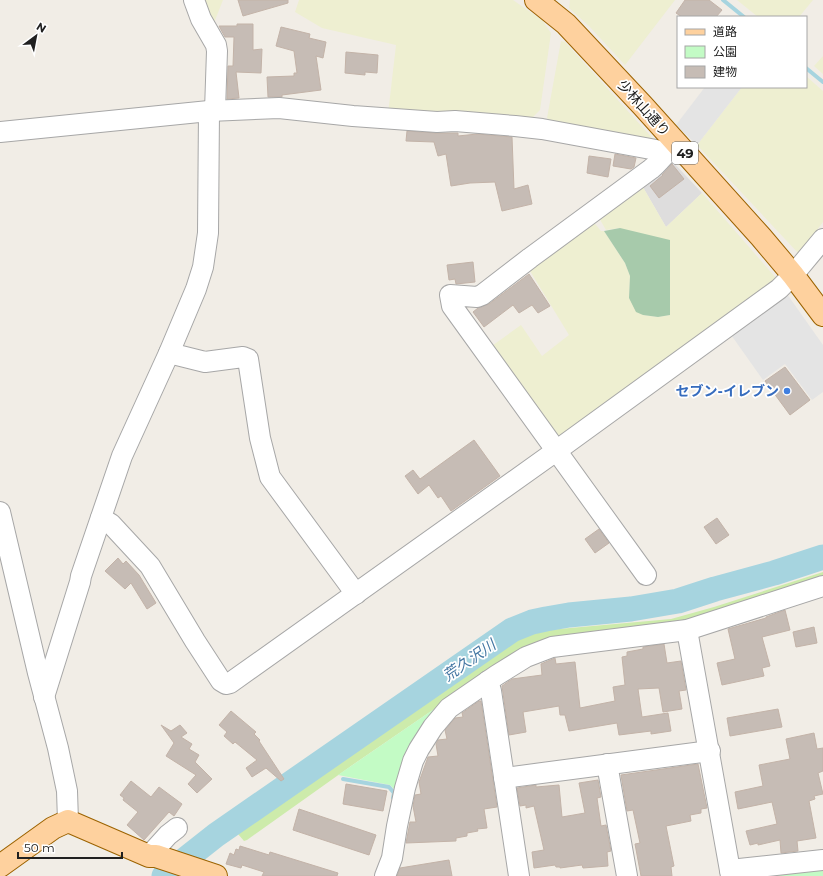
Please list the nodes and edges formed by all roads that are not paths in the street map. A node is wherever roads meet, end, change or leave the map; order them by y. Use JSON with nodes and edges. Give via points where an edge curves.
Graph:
{"nodes":[{"id":1,"x":194,"y":0,"type":"edge"},
{"id":2,"x":536,"y":0,"type":"edge"},
{"id":3,"x":212,"y":110,"type":"junction"},
{"id":4,"x":0,"y":132,"type":"edge"},
{"id":5,"x":671,"y":148,"type":"junction"},
{"id":6,"x":823,"y":239,"type":"edge"},
{"id":7,"x":793,"y":275,"type":"junction"},
{"id":8,"x":823,"y":315,"type":"edge"},
{"id":9,"x":169,"y":353,"type":"junction"},
{"id":10,"x":556,"y":451,"type":"junction"},
{"id":11,"x":0,"y":512,"type":"edge"},
{"id":12,"x":101,"y":518,"type":"junction"},
{"id":13,"x":646,"y":575,"type":"dead end"},
{"id":14,"x":823,"y":586,"type":"edge"},
{"id":15,"x":356,"y":594,"type":"junction"},
{"id":16,"x":687,"y":630,"type":"junction"},
{"id":17,"x":488,"y":681,"type":"junction"},
{"id":18,"x":44,"y":697,"type":"junction"},
{"id":19,"x":710,"y":751,"type":"junction"},
{"id":20,"x":607,"y":764,"type":"junction"},
{"id":21,"x":504,"y":778,"type":"junction"},
{"id":22,"x":68,"y":821,"type":"junction"},
{"id":23,"x":177,"y":828,"type":"dead end"},
{"id":24,"x":152,"y":856,"type":"junction"},
{"id":25,"x":823,"y":860,"type":"edge"},
{"id":26,"x":0,"y":866,"type":"edge"},
{"id":27,"x":730,"y":873,"type":"edge"},
{"id":28,"x":216,"y":876,"type":"edge"},
{"id":29,"x":385,"y":876,"type":"edge"},
{"id":30,"x":519,"y":876,"type":"edge"},
{"id":31,"x":627,"y":876,"type":"edge"}],
"edges":[{"from":1,"to":3,"type":"street","via":[[217,51]]},
{"from":2,"to":5,"type":"main road","name":"少林山通り","number":"49","via":[[573,30]]},
{"from":3,"to":4,"type":"street"},
{"from":3,"to":5,"type":"street","via":[[279,108],[354,116],[455,121],[542,129]]},
{"from":3,"to":9,"type":"street","via":[[208,233],[203,267]]},
{"from":5,"to":7,"type":"main road","name":"少林山通り","number":"49","via":[[761,237]]},
{"from":5,"to":10,"type":"street","via":[[651,169],[482,295],[450,295],[452,306]]},
{"from":6,"to":7,"type":"street"},
{"from":7,"to":8,"type":"main road","name":"少林山通り","number":"49"},
{"from":7,"to":10,"type":"street","via":[[735,321]]},
{"from":9,"to":12,"type":"street","via":[[122,456]]},
{"from":9,"to":15,"type":"street","via":[[205,362],[248,359],[260,438],[270,477]]},
{"from":10,"to":13,"type":"street"},
{"from":10,"to":15,"type":"street"},
{"from":11,"to":18,"type":"street"},
{"from":12,"to":15,"type":"street","via":[[111,524],[150,566],[195,641],[221,681],[226,684]]},
{"from":12,"to":18,"type":"street"},
{"from":14,"to":16,"type":"street"},
{"from":16,"to":17,"type":"street","via":[[552,647],[526,657]]},
{"from":16,"to":19,"type":"street"},
{"from":17,"to":21,"type":"street"},
{"from":17,"to":29,"type":"street","via":[[449,708],[419,749],[405,788],[392,858]]},
{"from":18,"to":22,"type":"street","via":[[67,791]]},
{"from":19,"to":20,"type":"street"},
{"from":19,"to":27,"type":"street"},
{"from":20,"to":21,"type":"street"},
{"from":20,"to":31,"type":"street"},
{"from":21,"to":30,"type":"street"},
{"from":22,"to":24,"type":"main road"},
{"from":22,"to":26,"type":"main road","via":[[53,828]]},
{"from":23,"to":24,"type":"street","via":[[168,835]]},
{"from":24,"to":28,"type":"main road"},
{"from":25,"to":27,"type":"street"}]}
